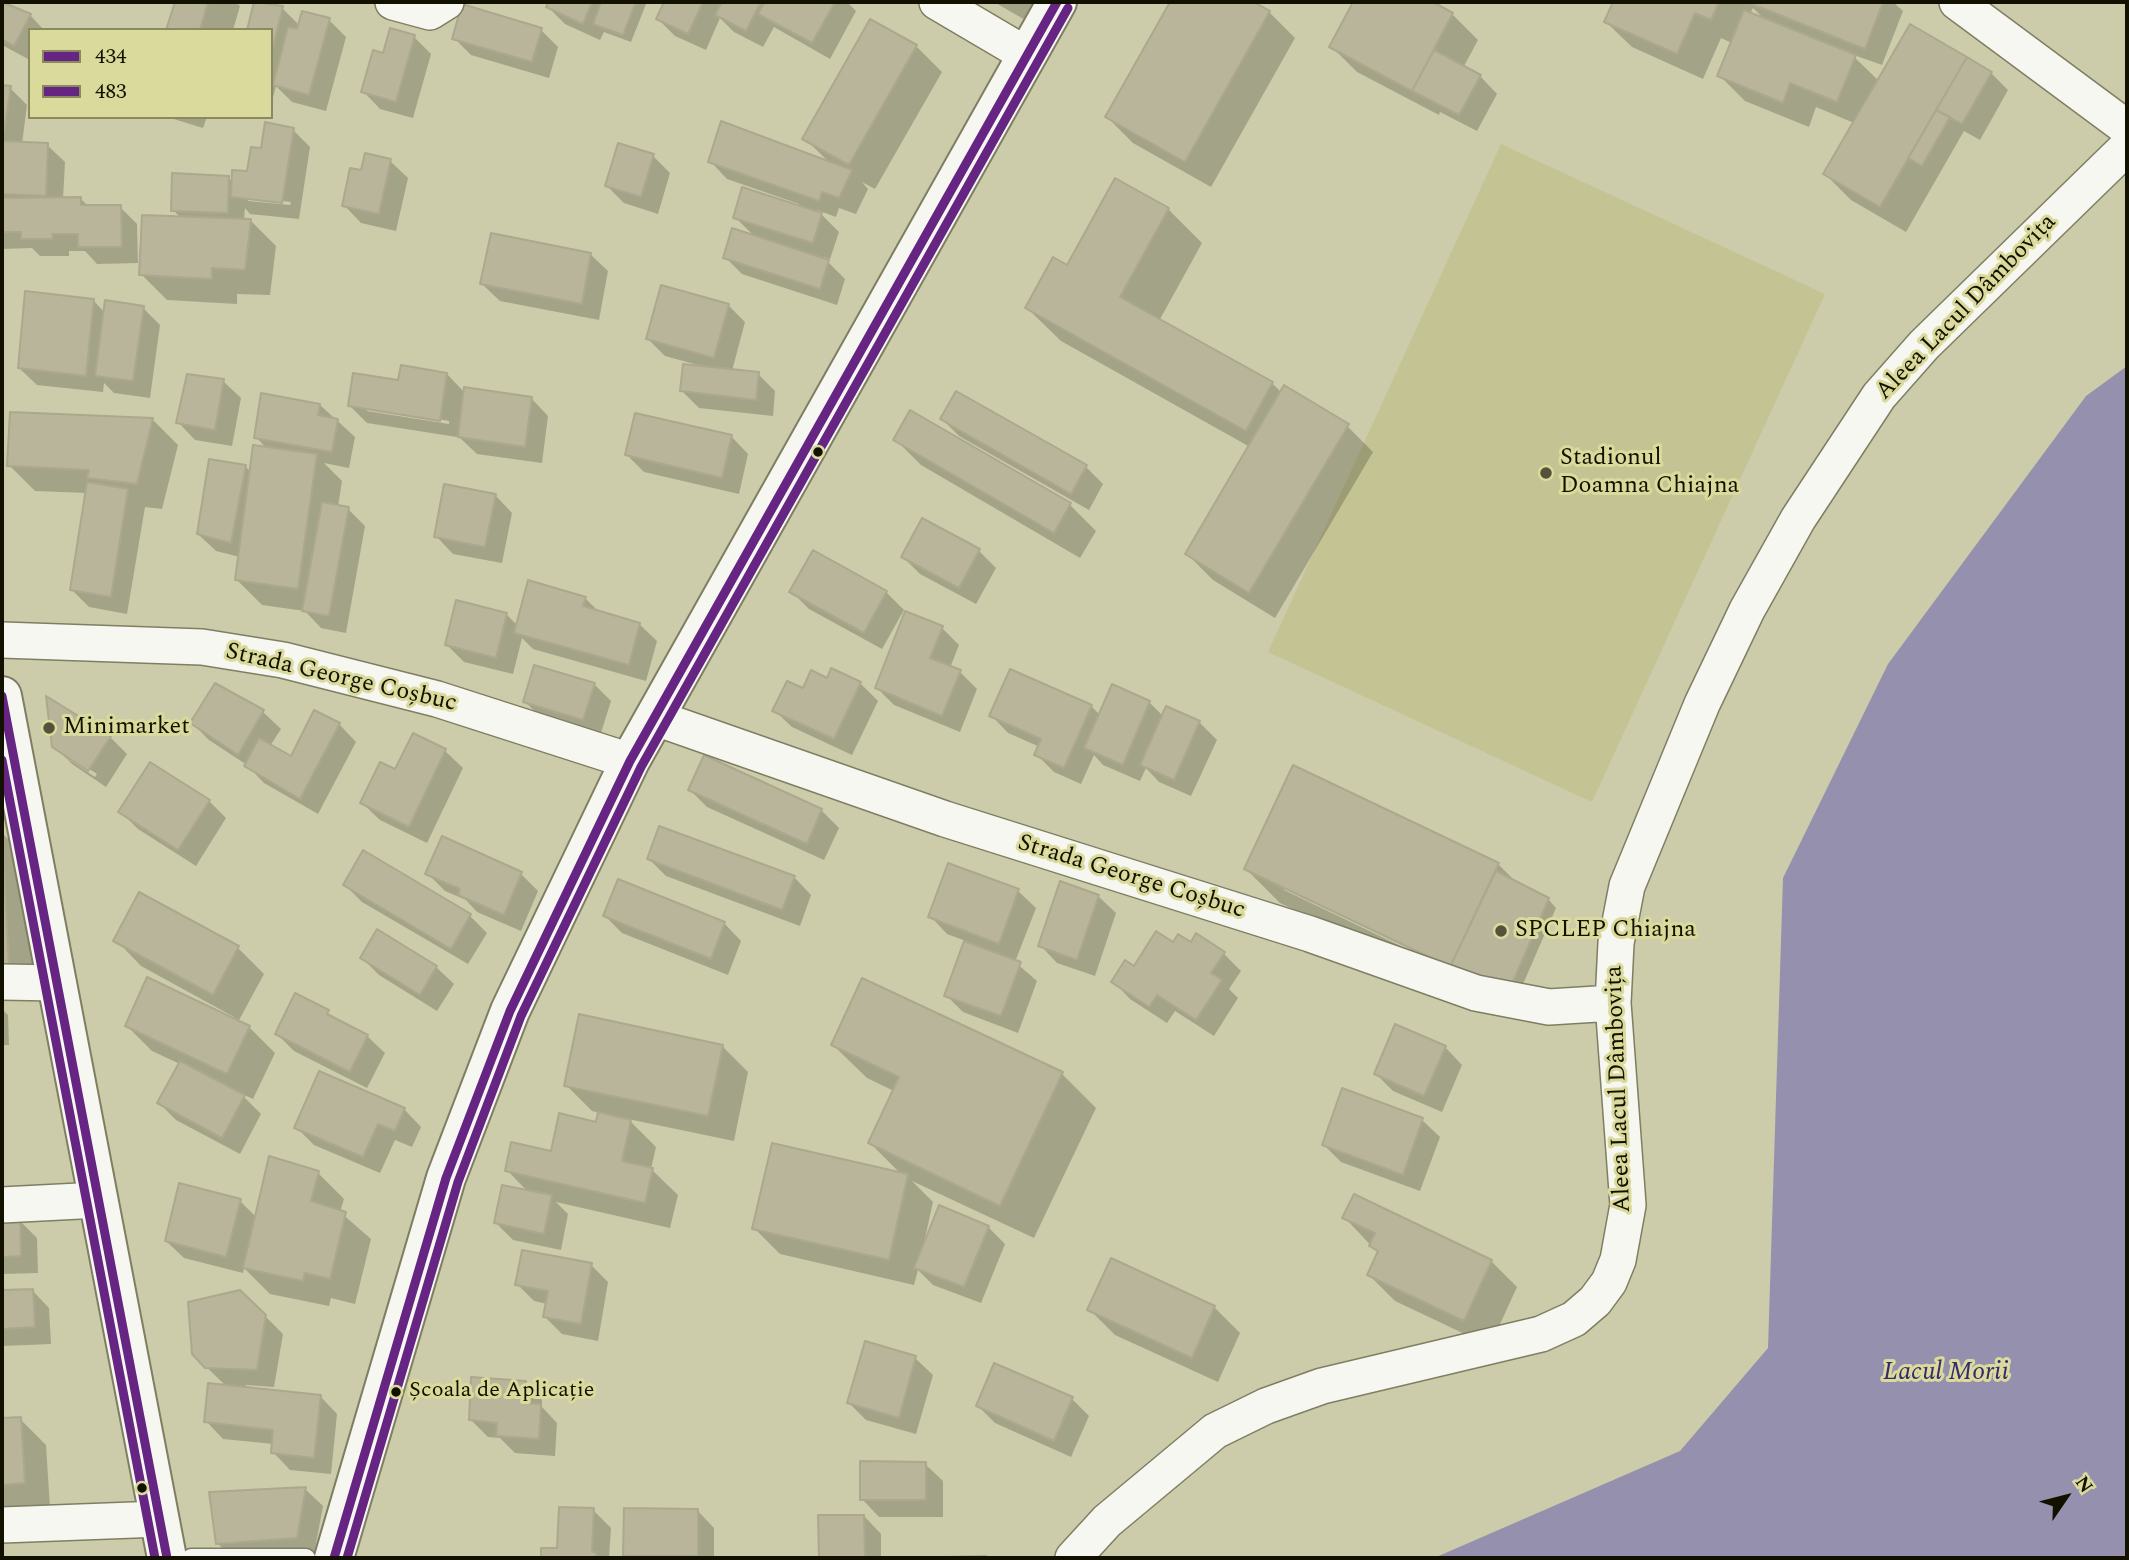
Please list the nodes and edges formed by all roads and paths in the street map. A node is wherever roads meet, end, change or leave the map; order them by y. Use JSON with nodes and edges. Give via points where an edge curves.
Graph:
{"nodes":[{"id":1,"x":393,"y":2,"type":"edge"},
{"id":2,"x":446,"y":2,"type":"edge"},
{"id":3,"x":937,"y":2,"type":"edge"},
{"id":4,"x":1057,"y":2,"type":"edge"},
{"id":5,"x":1957,"y":2,"type":"edge"},
{"id":6,"x":1027,"y":55,"type":"junction"},
{"id":7,"x":2127,"y":128,"type":"edge"},
{"id":8,"x":2127,"y":147,"type":"edge"},
{"id":9,"x":2,"y":640,"type":"edge"},
{"id":10,"x":4,"y":718,"type":"edge"},
{"id":11,"x":656,"y":718,"type":"junction"},
{"id":12,"x":630,"y":761,"type":"junction"},
{"id":13,"x":13,"y":816,"type":"edge"},
{"id":14,"x":2,"y":982,"type":"edge"},
{"id":15,"x":58,"y":983,"type":"junction"},
{"id":16,"x":1613,"y":1003,"type":"junction"},
{"id":17,"x":99,"y":1200,"type":"junction"},
{"id":18,"x":2,"y":1205,"type":"edge"},
{"id":19,"x":160,"y":1519,"type":"junction"},
{"id":20,"x":2,"y":1525,"type":"edge"},
{"id":21,"x":167,"y":1558,"type":"edge"},
{"id":22,"x":191,"y":1558,"type":"edge"},
{"id":23,"x":306,"y":1558,"type":"edge"},
{"id":24,"x":334,"y":1558,"type":"edge"},
{"id":25,"x":1073,"y":1558,"type":"edge"}],
"edges":[{"from":1,"to":2,"type":"street","via":[[430,12]]},
{"from":3,"to":6,"type":"street"},
{"from":4,"to":6,"type":"street"},
{"from":5,"to":7,"type":"street"},
{"from":6,"to":11,"type":"street"},
{"from":8,"to":16,"type":"street","name":"Aleea Lacul Dâmbovița","via":[[1924,345],[1880,396],[1798,519],[1741,622],[1651,822],[1627,886],[1616,943]]},
{"from":9,"to":12,"type":"street","name":"Strada George Coșbuc","via":[[202,647],[283,660],[437,699]]},
{"from":10,"to":13,"type":"street"},
{"from":11,"to":12,"type":"street"},
{"from":11,"to":16,"type":"street","name":"Strada George Coșbuc","via":[[945,819],[1310,934],[1476,993],[1549,1007]]},
{"from":12,"to":24,"type":"street","via":[[510,1010],[446,1178]]},
{"from":13,"to":15,"type":"street"},
{"from":14,"to":15,"type":"street"},
{"from":15,"to":17,"type":"street"},
{"from":16,"to":25,"type":"street","name":"Aleea Lacul Dâmbovița","via":[[1628,1205],[1618,1260],[1595,1301],[1574,1319],[1541,1334],[1322,1386],[1215,1431],[1107,1521]]},
{"from":17,"to":18,"type":"street"},
{"from":17,"to":19,"type":"street"},
{"from":19,"to":20,"type":"street"},
{"from":19,"to":21,"type":"street"},
{"from":22,"to":23,"type":"lane"}]}
